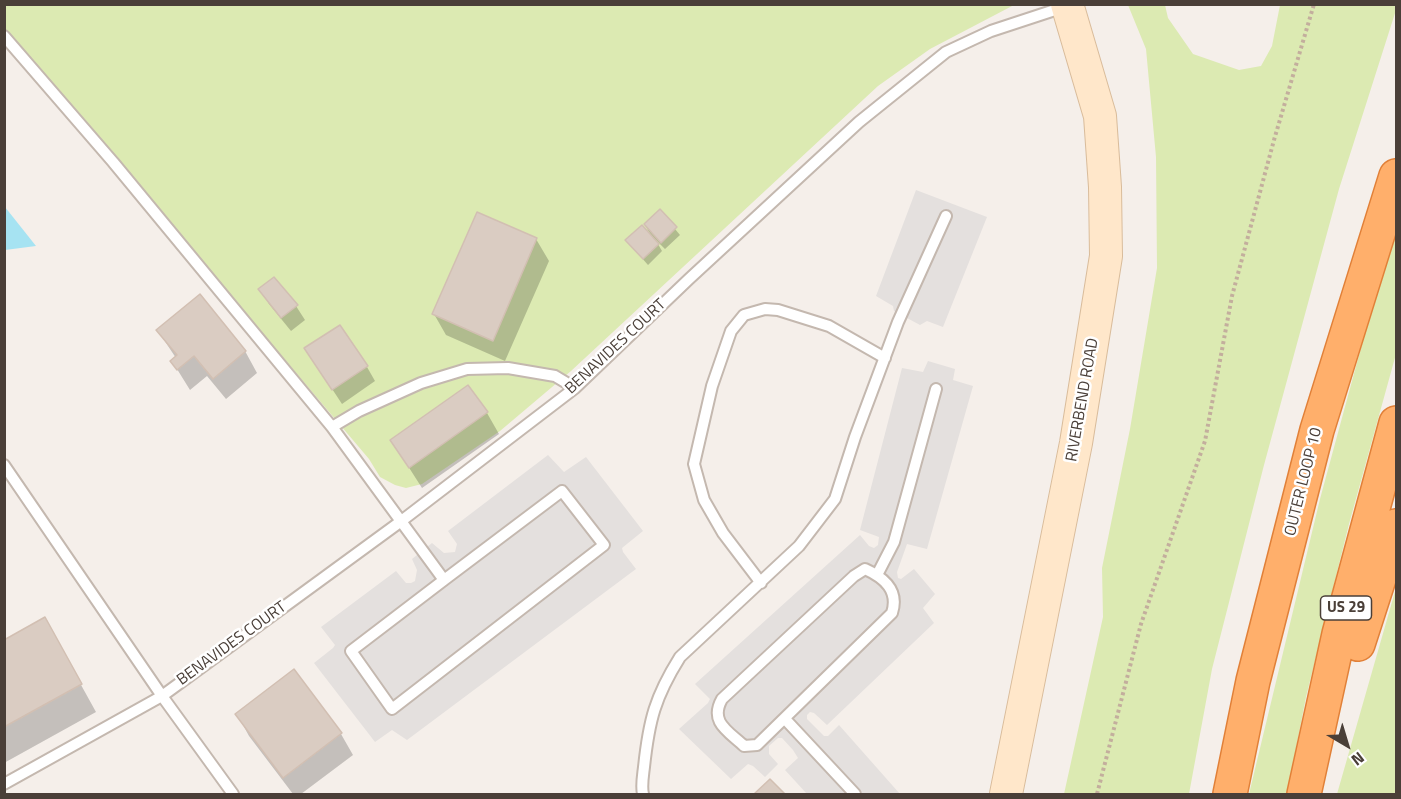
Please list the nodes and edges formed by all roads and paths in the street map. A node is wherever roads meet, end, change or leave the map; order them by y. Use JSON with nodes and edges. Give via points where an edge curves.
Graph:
{"nodes":[{"id":1,"x":1314,"y":4,"type":"edge"},
{"id":2,"x":1067,"y":5,"type":"edge"},
{"id":3,"x":4,"y":36,"type":"edge"},
{"id":4,"x":1396,"y":176,"type":"edge"},
{"id":5,"x":946,"y":216,"type":"dead end"},
{"id":6,"x":885,"y":357,"type":"junction"},
{"id":7,"x":576,"y":388,"type":"junction"},
{"id":8,"x":936,"y":389,"type":"dead end"},
{"id":9,"x":1396,"y":423,"type":"edge"},
{"id":10,"x":332,"y":427,"type":"junction"},
{"id":11,"x":4,"y":465,"type":"edge"},
{"id":12,"x":400,"y":522,"type":"junction"},
{"id":13,"x":1396,"y":526,"type":"edge"},
{"id":14,"x":878,"y":575,"type":"junction"},
{"id":15,"x":444,"y":580,"type":"junction"},
{"id":16,"x":761,"y":583,"type":"junction"},
{"id":17,"x":162,"y":696,"type":"junction"},
{"id":18,"x":785,"y":719,"type":"junction"},
{"id":19,"x":4,"y":784,"type":"edge"},
{"id":20,"x":233,"y":795,"type":"edge"},
{"id":21,"x":643,"y":795,"type":"edge"},
{"id":22,"x":855,"y":795,"type":"edge"},
{"id":23,"x":1006,"y":795,"type":"edge"},
{"id":24,"x":1097,"y":795,"type":"edge"},
{"id":25,"x":1230,"y":795,"type":"edge"},
{"id":26,"x":1304,"y":795,"type":"edge"},
{"id":27,"x":1310,"y":795,"type":"edge"}],
"edges":[{"from":1,"to":24,"type":"path","via":[[1232,296],[1205,441],[1141,624]]},
{"from":2,"to":7,"type":"lane","name":"BENAVIDES COURT","via":[[946,52],[901,87],[706,263]]},
{"from":2,"to":23,"type":"street","name":"RIVERBEND ROAD","via":[[1100,116],[1106,256],[1076,443]]},
{"from":3,"to":10,"type":"lane"},
{"from":4,"to":25,"type":"highway","name":"OUTER LOOP 10","via":[[1317,430],[1253,681]]},
{"from":5,"to":6,"type":"lane"},
{"from":6,"to":16,"type":"lane","via":[[835,499],[799,546]]},
{"from":6,"to":16,"type":"lane","via":[[829,326],[778,310],[744,315],[731,331],[712,386],[694,464],[704,500],[723,533]]},
{"from":7,"to":10,"type":"lane","via":[[555,376],[508,368],[467,369],[421,384]]},
{"from":7,"to":12,"type":"lane","name":"BENAVIDES COURT"},
{"from":8,"to":14,"type":"lane","via":[[894,542]]},
{"from":9,"to":26,"type":"highway","number":"US 29","via":[[1339,634]]},
{"from":10,"to":12,"type":"lane"},
{"from":11,"to":17,"type":"lane","name":"BENAVIDES COURT"},
{"from":12,"to":15,"type":"lane"},
{"from":12,"to":17,"type":"lane","name":"BENAVIDES COURT"},
{"from":13,"to":27,"type":"highway"},
{"from":14,"to":18,"type":"lane","via":[[896,602],[892,613]]},
{"from":14,"to":18,"type":"lane","via":[[865,569],[854,576],[722,699],[716,710],[718,721],[744,746],[757,745]]},
{"from":15,"to":15,"type":"lane","via":[[562,491],[604,545],[392,709],[351,651]]},
{"from":16,"to":21,"type":"lane","via":[[680,657],[668,676],[655,703],[647,738]]},
{"from":17,"to":19,"type":"lane","name":"BENAVIDES COURT"},
{"from":17,"to":20,"type":"lane"},
{"from":18,"to":22,"type":"lane"}]}
